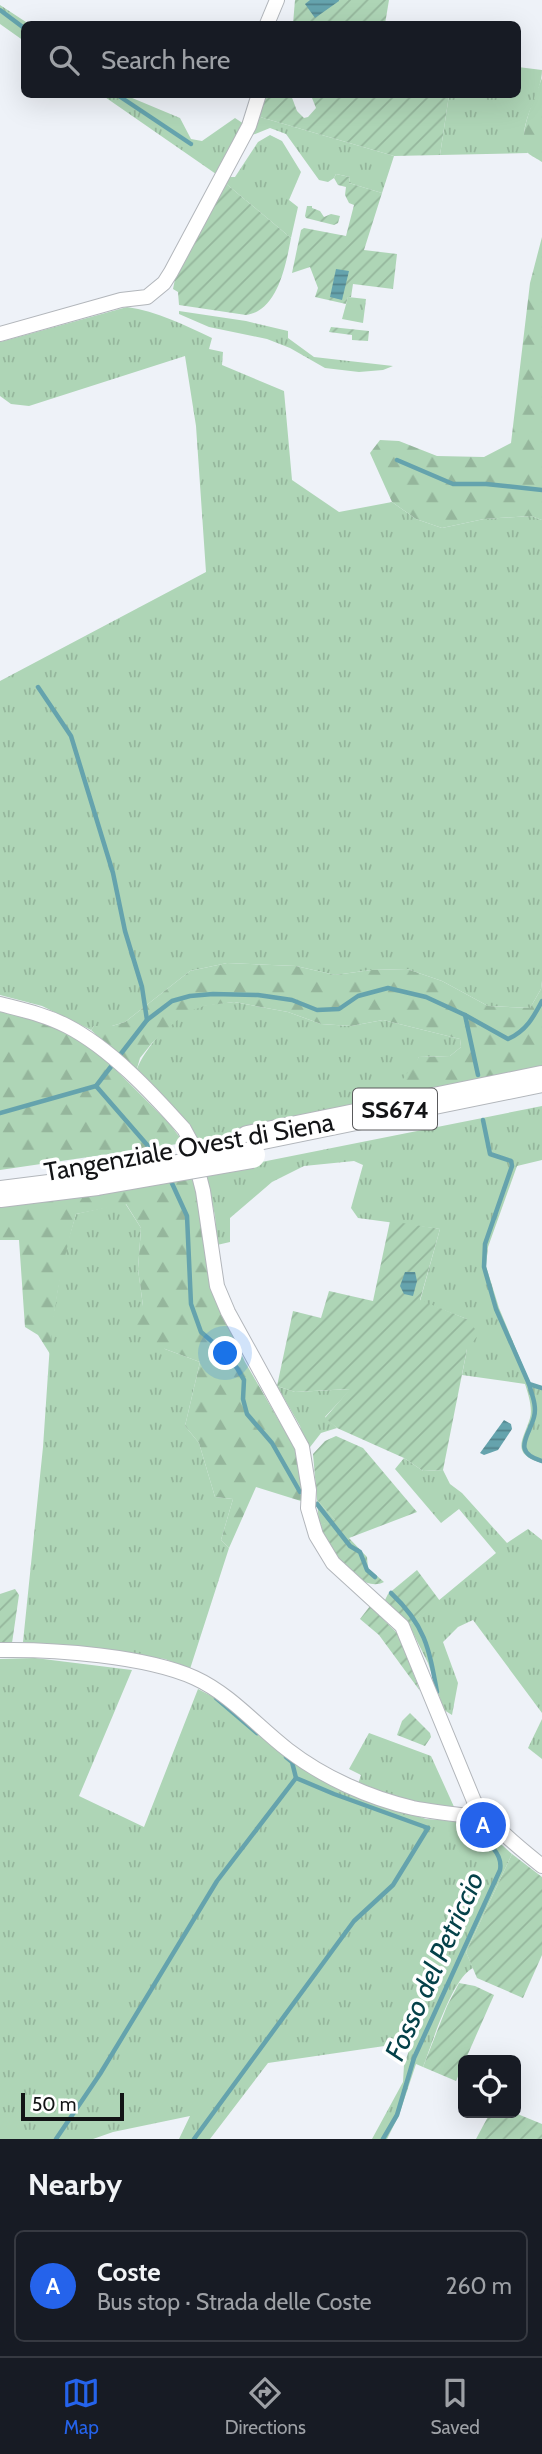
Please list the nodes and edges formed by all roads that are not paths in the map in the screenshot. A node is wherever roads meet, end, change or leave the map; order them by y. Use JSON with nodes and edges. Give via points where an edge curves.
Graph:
{"nodes":[{"id":1,"x":277,"y":0,"type":"edge"},
{"id":2,"x":268,"y":21,"type":"edge"},
{"id":3,"x":258,"y":98,"type":"edge"},
{"id":4,"x":0,"y":334,"type":"edge"},
{"id":5,"x":0,"y":1004,"type":"edge"},
{"id":6,"x":542,"y":1079,"type":"edge"},
{"id":7,"x":542,"y":1097,"type":"edge"},
{"id":8,"x":250,"y":1147,"type":"junction"},
{"id":9,"x":0,"y":1178,"type":"edge"},
{"id":10,"x":0,"y":1194,"type":"edge"},
{"id":11,"x":0,"y":1650,"type":"edge"},
{"id":12,"x":488,"y":1818,"type":"junction"},
{"id":13,"x":542,"y":1866,"type":"edge"}],
"edges":[{"from":1,"to":2,"type":"street"},
{"from":3,"to":4,"type":"street","via":[[249,127],[171,272],[154,293]]},
{"from":5,"to":12,"type":"street","via":[[57,1021],[97,1044],[175,1119],[190,1140],[203,1191],[217,1286],[302,1447],[316,1535],[333,1563],[402,1626],[468,1790]]},
{"from":6,"to":8,"type":"highway","name":"Tangenziale Ovest di Siena","number":"SS674"},
{"from":7,"to":8,"type":"highway","name":"Tangenziale Ovest di Siena","number":"SS674"},
{"from":8,"to":9,"type":"highway","name":"Tangenziale Ovest di Siena","number":"SS674"},
{"from":8,"to":10,"type":"highway","name":"Tangenziale Ovest di Siena","number":"SS674","bridge":true,"via":[[97,1182]]},
{"from":11,"to":12,"type":"street","via":[[98,1656],[177,1670],[228,1699],[288,1750],[332,1778],[411,1808]]},
{"from":12,"to":13,"type":"street"}]}
